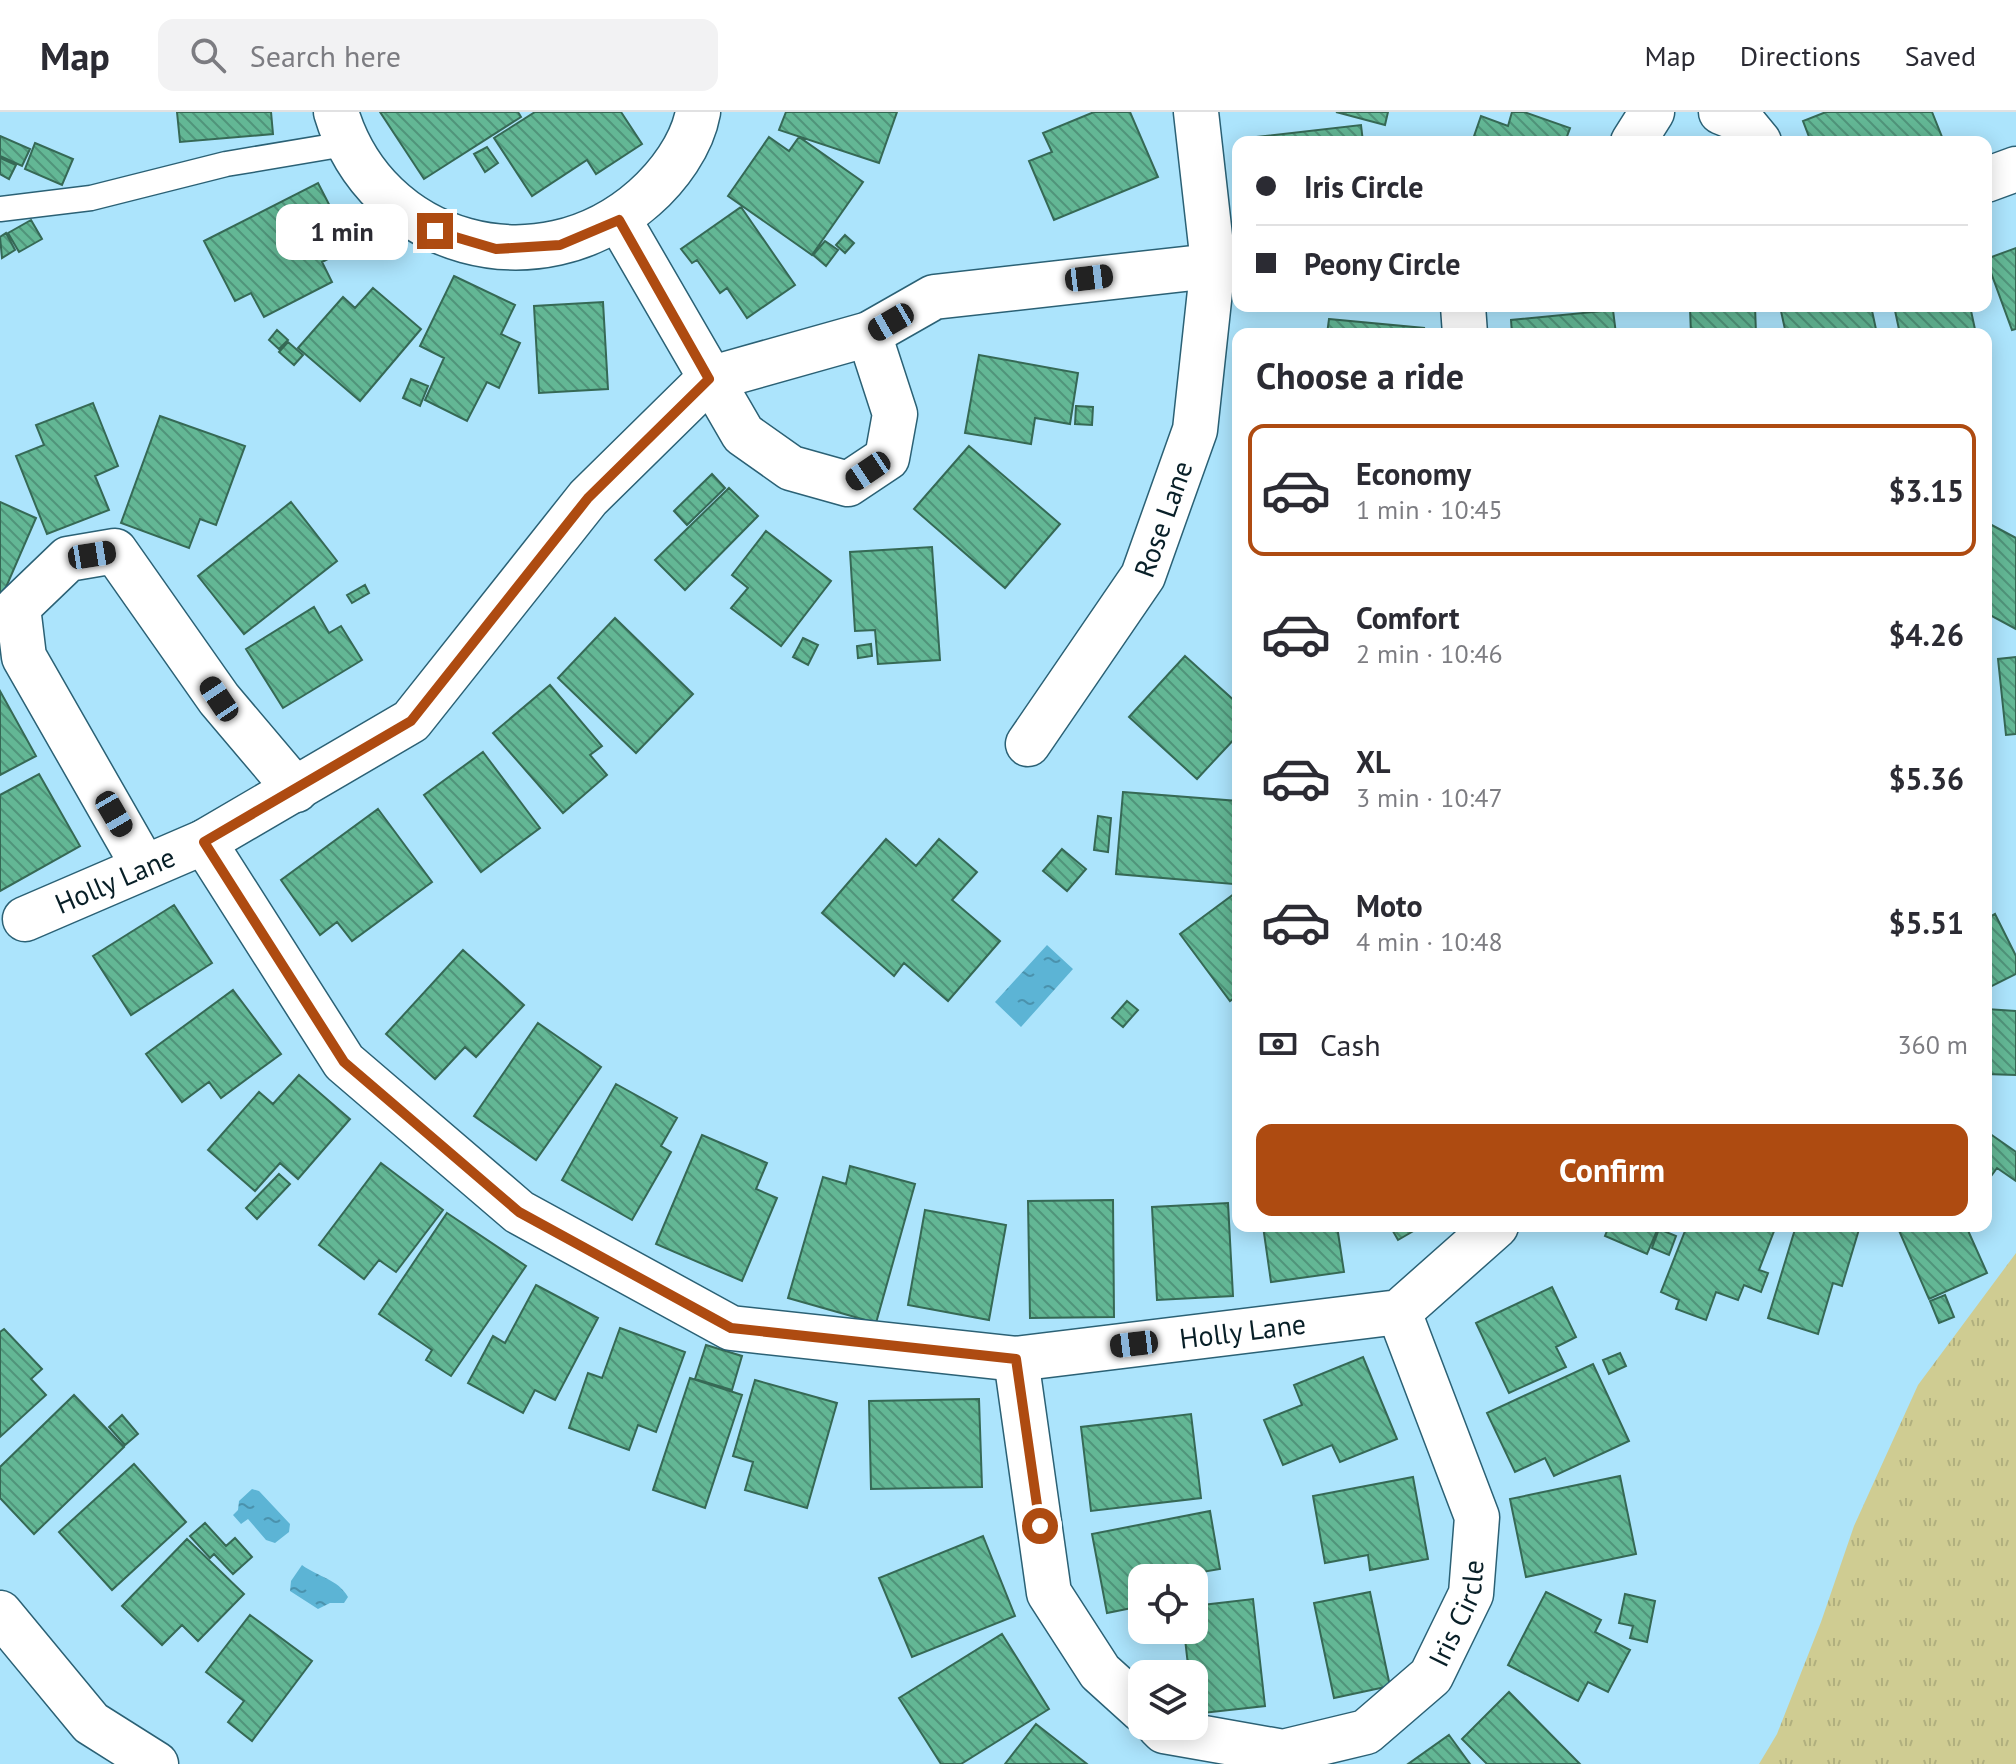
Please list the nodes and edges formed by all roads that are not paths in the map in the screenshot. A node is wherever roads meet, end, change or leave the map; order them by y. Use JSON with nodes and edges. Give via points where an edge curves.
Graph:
{"nodes":[{"id":1,"x":698,"y":112,"type":"edge"},
{"id":2,"x":1196,"y":112,"type":"edge"},
{"id":3,"x":1652,"y":112,"type":"edge"},
{"id":4,"x":1721,"y":112,"type":"edge"},
{"id":5,"x":340,"y":128,"type":"edge"},
{"id":6,"x":1637,"y":136,"type":"edge"},
{"id":7,"x":1754,"y":136,"type":"edge"},
{"id":8,"x":2016,"y":169,"type":"edge"},
{"id":9,"x":1992,"y":178,"type":"edge"},
{"id":10,"x":0,"y":209,"type":"edge"},
{"id":11,"x":619,"y":220,"type":"junction"},
{"id":12,"x":1226,"y":263,"type":"edge"},
{"id":13,"x":869,"y":334,"type":"junction"},
{"id":14,"x":709,"y":379,"type":"junction"},
{"id":15,"x":1028,"y":744,"type":"dead end"},
{"id":16,"x":296,"y":790,"type":"junction"},
{"id":17,"x":204,"y":842,"type":"junction"},
{"id":18,"x":144,"y":867,"type":"junction"},
{"id":19,"x":25,"y":919,"type":"dead end"},
{"id":20,"x":1489,"y":1232,"type":"edge"},
{"id":21,"x":1399,"y":1312,"type":"junction"},
{"id":22,"x":1016,"y":1359,"type":"junction"},
{"id":23,"x":0,"y":1613,"type":"edge"},
{"id":24,"x":1128,"y":1697,"type":"edge"},
{"id":25,"x":1208,"y":1739,"type":"edge"},
{"id":26,"x":156,"y":1764,"type":"edge"}],
"edges":[{"from":1,"to":11,"type":"street","via":[[665,179]]},
{"from":2,"to":12,"type":"street","name":"Rose Lane"},
{"from":3,"to":6,"type":"street"},
{"from":4,"to":7,"type":"street","via":[[1741,120]]},
{"from":5,"to":10,"type":"lane","via":[[91,198]]},
{"from":5,"to":11,"type":"street","via":[[383,195],[435,231],[496,249],[560,245]]},
{"from":8,"to":9,"type":"street"},
{"from":11,"to":14,"type":"street"},
{"from":12,"to":13,"type":"street","name":"Holly Lane","via":[[934,297]]},
{"from":12,"to":15,"type":"street","name":"Rose Lane","via":[[1195,430],[1143,576]]},
{"from":13,"to":14,"type":"street","name":"Holly Lane"},
{"from":13,"to":14,"type":"street","via":[[895,414],[887,458],[848,484],[791,468],[743,434]]},
{"from":14,"to":16,"type":"street","name":"Holly Lane","via":[[588,498],[411,721]]},
{"from":16,"to":17,"type":"street","name":"Holly Lane"},
{"from":16,"to":18,"type":"street","via":[[219,699],[115,551],[68,559],[18,607],[24,657]]},
{"from":17,"to":18,"type":"street","name":"Holly Lane"},
{"from":17,"to":22,"type":"street","name":"Holly Lane","via":[[344,1062],[519,1212],[731,1328]]},
{"from":18,"to":19,"type":"street","name":"Holly Lane"},
{"from":20,"to":21,"type":"street"},
{"from":21,"to":22,"type":"street","name":"Holly Lane"},
{"from":21,"to":25,"type":"street","name":"Iris Circle","via":[[1477,1517],[1471,1594],[1431,1676],[1366,1732],[1283,1752]]},
{"from":22,"to":24,"type":"street","via":[[1049,1593],[1100,1672]]},
{"from":23,"to":26,"type":"street","via":[[91,1723]]}]}
